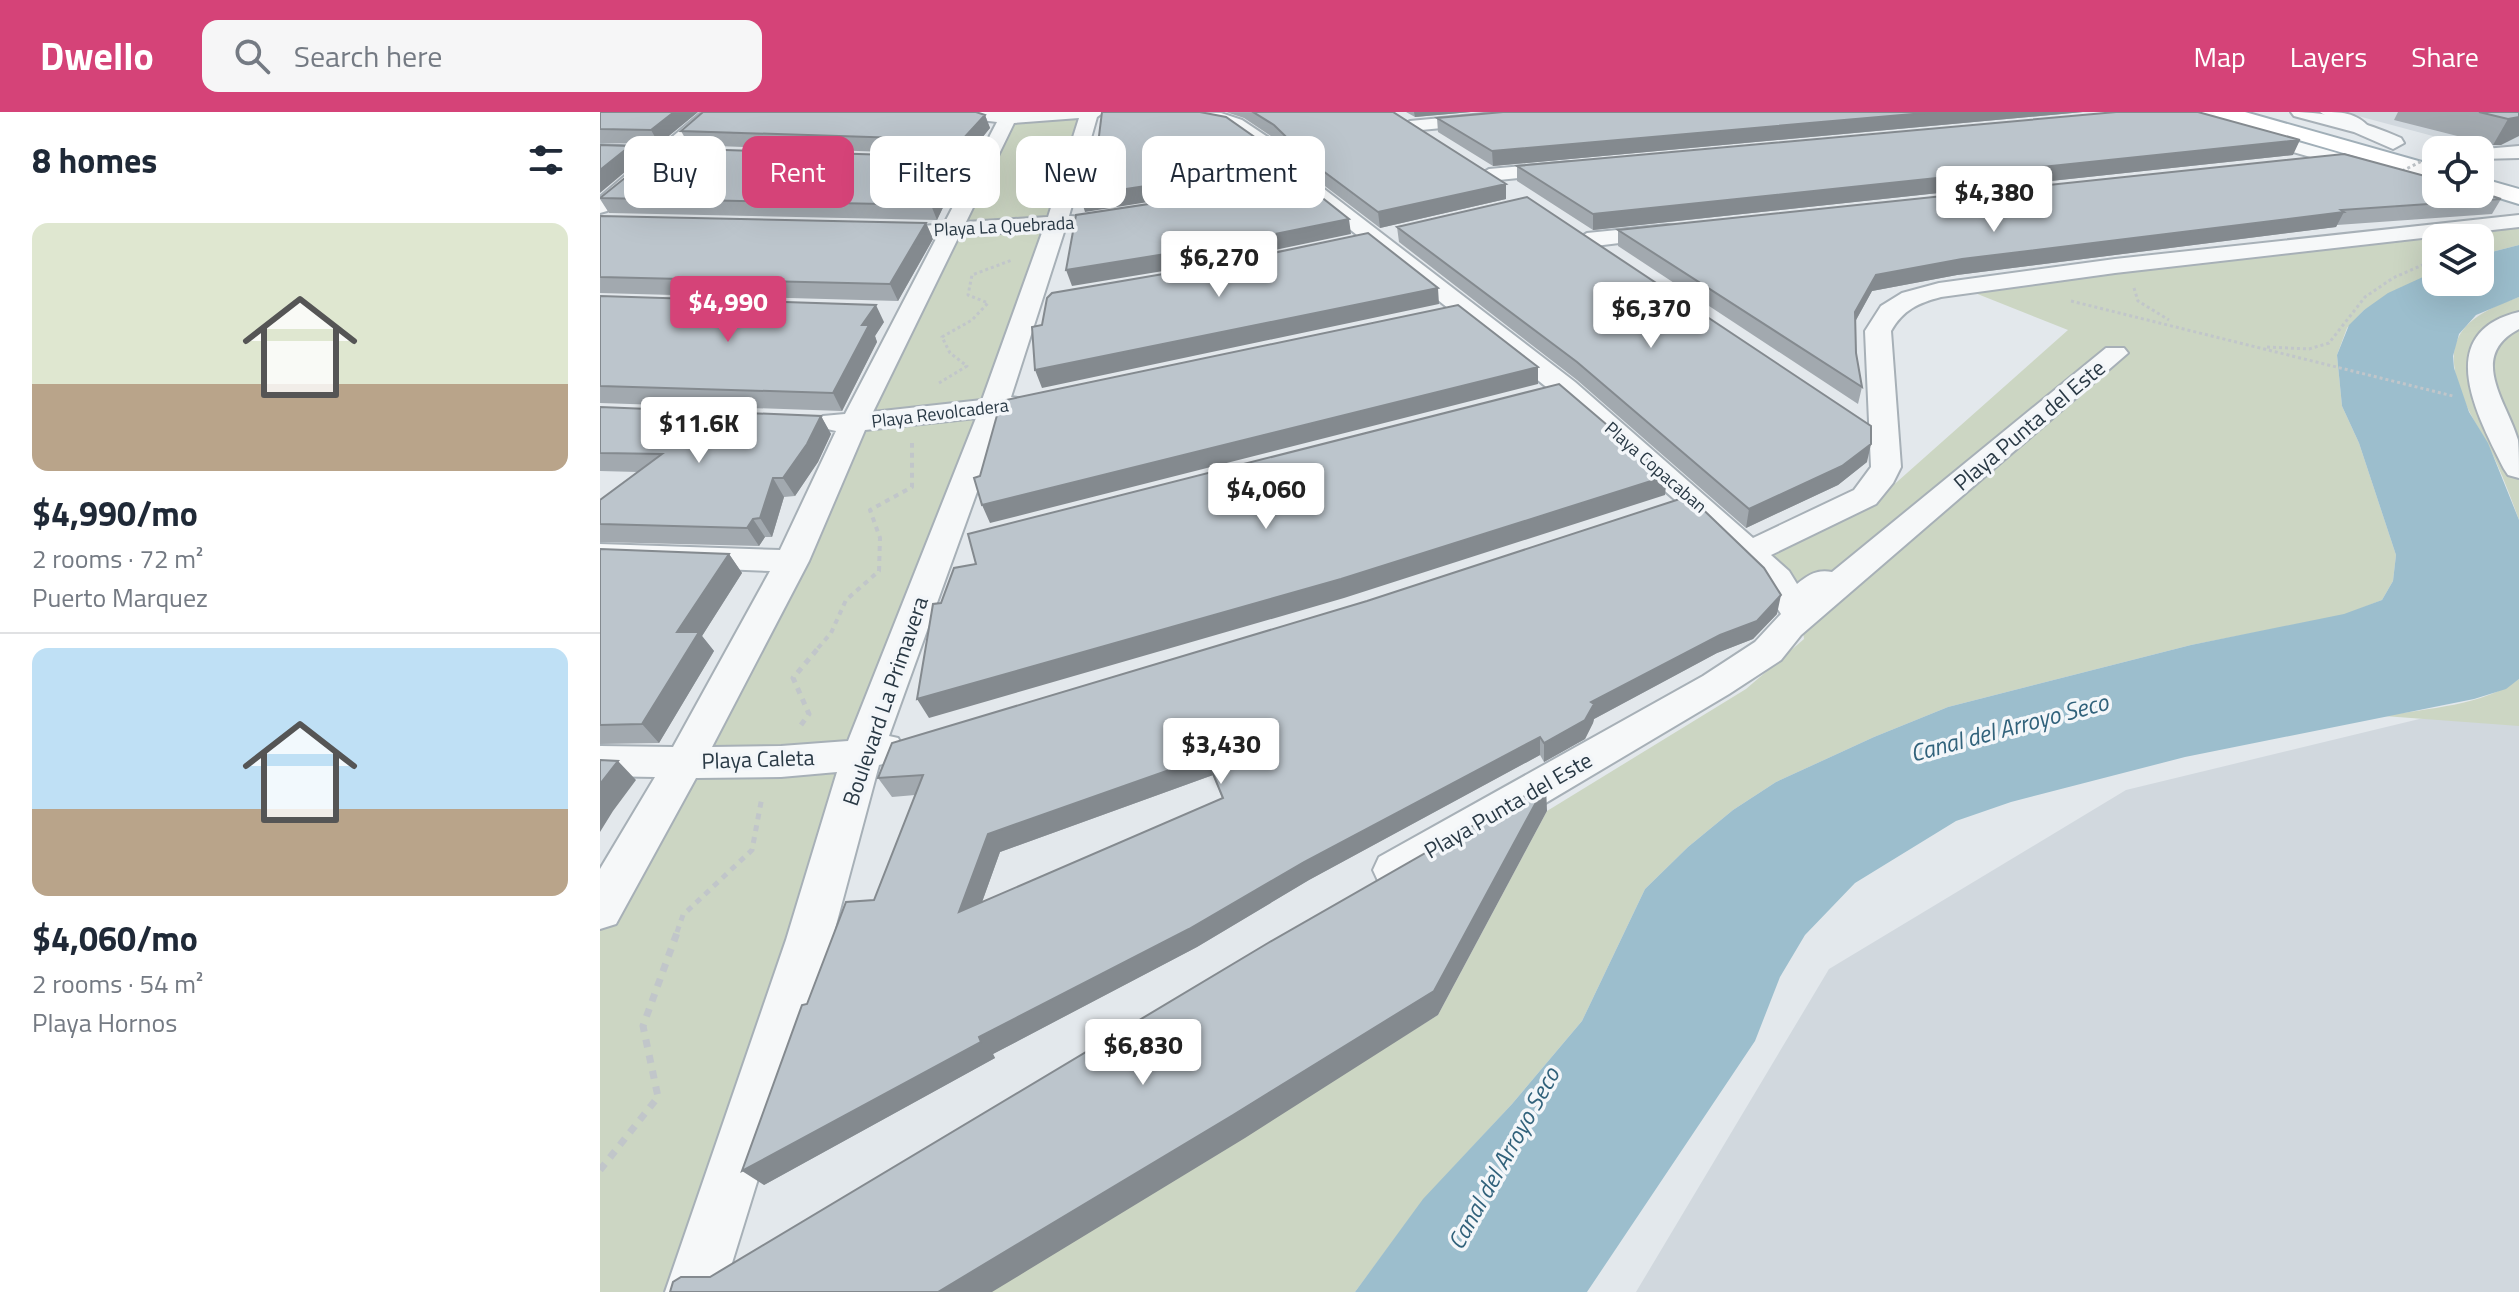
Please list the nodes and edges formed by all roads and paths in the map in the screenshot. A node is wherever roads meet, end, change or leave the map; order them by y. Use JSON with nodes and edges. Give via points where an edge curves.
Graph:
{"nodes":[{"id":1,"x":713,"y":112,"type":"edge"},
{"id":2,"x":956,"y":112,"type":"edge"},
{"id":3,"x":1175,"y":112,"type":"edge"},
{"id":4,"x":1388,"y":112,"type":"edge"},
{"id":5,"x":1562,"y":112,"type":"edge"},
{"id":6,"x":2168,"y":112,"type":"edge"},
{"id":7,"x":2205,"y":112,"type":"edge"},
{"id":8,"x":2223,"y":112,"type":"edge"},
{"id":9,"x":2273,"y":112,"type":"edge"},
{"id":10,"x":2301,"y":112,"type":"edge"},
{"id":11,"x":2329,"y":112,"type":"edge"},
{"id":12,"x":1080,"y":114,"type":"edge"},
{"id":13,"x":1008,"y":118,"type":"junction"},
{"id":14,"x":1410,"y":126,"type":"junction"},
{"id":15,"x":2361,"y":128,"type":"junction"},
{"id":16,"x":683,"y":136,"type":"edge"},
{"id":17,"x":1253,"y":136,"type":"edge"},
{"id":18,"x":2316,"y":138,"type":"junction"},
{"id":19,"x":1436,"y":143,"type":"edge"},
{"id":20,"x":2393,"y":143,"type":"junction"},
{"id":21,"x":2422,"y":150,"type":"edge"},
{"id":22,"x":600,"y":151,"type":"edge"},
{"id":23,"x":624,"y":152,"type":"edge"},
{"id":24,"x":2519,"y":152,"type":"edge"},
{"id":25,"x":2494,"y":153,"type":"edge"},
{"id":26,"x":2338,"y":159,"type":"junction"},
{"id":27,"x":2422,"y":161,"type":"edge"},
{"id":28,"x":2291,"y":164,"type":"edge"},
{"id":29,"x":1581,"y":167,"type":"edge"},
{"id":30,"x":2422,"y":169,"type":"edge"},
{"id":31,"x":2494,"y":170,"type":"edge"},
{"id":32,"x":2402,"y":171,"type":"edge"},
{"id":33,"x":2519,"y":176,"type":"edge"},
{"id":34,"x":2422,"y":183,"type":"edge"},
{"id":35,"x":624,"y":186,"type":"edge"},
{"id":36,"x":2494,"y":189,"type":"edge"},
{"id":37,"x":1520,"y":195,"type":"edge"},
{"id":38,"x":2519,"y":197,"type":"edge"},
{"id":39,"x":1325,"y":204,"type":"edge"},
{"id":40,"x":2494,"y":205,"type":"edge"},
{"id":41,"x":600,"y":207,"type":"edge"},
{"id":42,"x":2519,"y":213,"type":"edge"},
{"id":43,"x":1099,"y":219,"type":"edge"},
{"id":44,"x":2519,"y":221,"type":"edge"},
{"id":45,"x":1056,"y":225,"type":"junction"},
{"id":46,"x":1565,"y":225,"type":"edge"},
{"id":47,"x":1003,"y":228,"type":"junction"},
{"id":48,"x":1695,"y":228,"type":"edge"},
{"id":49,"x":903,"y":230,"type":"edge"},
{"id":50,"x":965,"y":231,"type":"junction"},
{"id":51,"x":1406,"y":232,"type":"edge"},
{"id":52,"x":1587,"y":240,"type":"junction"},
{"id":53,"x":1362,"y":243,"type":"junction"},
{"id":54,"x":1613,"y":258,"type":"edge"},
{"id":55,"x":2422,"y":265,"type":"edge"},
{"id":56,"x":2065,"y":300,"type":"dead end"},
{"id":57,"x":1463,"y":310,"type":"junction"},
{"id":58,"x":1432,"y":317,"type":"edge"},
{"id":59,"x":2519,"y":319,"type":"edge"},
{"id":60,"x":2258,"y":346,"type":"junction"},
{"id":61,"x":2115,"y":353,"type":"joint"},
{"id":62,"x":1565,"y":388,"type":"junction"},
{"id":63,"x":1535,"y":395,"type":"edge"},
{"id":64,"x":1038,"y":400,"type":"edge"},
{"id":65,"x":2486,"y":403,"type":"junction"},
{"id":66,"x":993,"y":409,"type":"junction"},
{"id":67,"x":931,"y":415,"type":"junction"},
{"id":68,"x":808,"y":421,"type":"edge"},
{"id":69,"x":1859,"y":421,"type":"edge"},
{"id":70,"x":854,"y":423,"type":"junction"},
{"id":71,"x":1885,"y":439,"type":"junction"},
{"id":72,"x":2519,"y":469,"type":"edge"},
{"id":73,"x":1693,"y":499,"type":"junction"},
{"id":74,"x":1649,"y":513,"type":"edge"},
{"id":75,"x":1750,"y":552,"type":"junction"},
{"id":76,"x":600,"y":554,"type":"edge"},
{"id":77,"x":792,"y":561,"type":"junction"},
{"id":78,"x":913,"y":742,"type":"edge"},
{"id":79,"x":862,"y":755,"type":"junction"},
{"id":80,"x":600,"y":761,"type":"edge"},
{"id":81,"x":685,"y":761,"type":"junction"},
{"id":82,"x":768,"y":761,"type":"junction"},
{"id":83,"x":1368,"y":886,"type":"edge"},
{"id":84,"x":600,"y":910,"type":"edge"},
{"id":85,"x":600,"y":1170,"type":"edge"},
{"id":86,"x":749,"y":1256,"type":"edge"},
{"id":87,"x":693,"y":1291,"type":"edge"}],
"edges":[{"from":1,"to":16,"type":"street"},
{"from":2,"to":13,"type":"street"},
{"from":3,"to":17,"type":"street","name":"Playa Copacaban","via":[[1215,117]]},
{"from":4,"to":14,"type":"street"},
{"from":5,"to":14,"type":"street"},
{"from":6,"to":26,"type":"street"},
{"from":7,"to":18,"type":"street"},
{"from":8,"to":18,"type":"main road"},
{"from":9,"to":20,"type":"main road"},
{"from":10,"to":15,"type":"street"},
{"from":11,"to":15,"type":"street"},
{"from":12,"to":13,"type":"street"},
{"from":12,"to":45,"type":"street","name":"Boulevard La Primavera"},
{"from":12,"to":50,"type":"path","via":[[1032,144],[1046,163],[1030,176],[1041,181],[1022,200]]},
{"from":13,"to":50,"type":"street","via":[[978,163]]},
{"from":14,"to":19,"type":"street"},
{"from":15,"to":20,"type":"street"},
{"from":18,"to":30,"type":"main road"},
{"from":20,"to":21,"type":"main road"},
{"from":22,"to":23,"type":"street"},
{"from":24,"to":25,"type":"street"},
{"from":26,"to":28,"type":"street"},
{"from":26,"to":34,"type":"street"},
{"from":27,"to":32,"type":"path","bridge":true},
{"from":29,"to":37,"type":"street","via":[[1482,171]]},
{"from":31,"to":33,"type":"main road"},
{"from":35,"to":41,"type":"street"},
{"from":36,"to":38,"type":"main road"},
{"from":39,"to":53,"type":"street","name":"Playa Copacaban"},
{"from":40,"to":42,"type":"street"},
{"from":43,"to":45,"type":"street","name":"Playa La Quebrada"},
{"from":44,"to":71,"type":"street","via":[[2115,266],[1910,298],[1890,311],[1878,331]]},
{"from":45,"to":47,"type":"street","name":"Playa La Quebrada"},
{"from":45,"to":66,"type":"street","name":"Boulevard La Primavera","via":[[1044,302]]},
{"from":46,"to":52,"type":"street"},
{"from":47,"to":50,"type":"street","name":"Playa La Quebrada"},
{"from":47,"to":67,"type":"path","via":[[995,236],[1012,261],[972,275],[968,295],[988,303],[972,320],[942,337],[950,353],[967,366],[935,385]]},
{"from":48,"to":52,"type":"street"},
{"from":49,"to":50,"type":"street","name":"Playa La Quebrada"},
{"from":50,"to":70,"type":"street","via":[[897,312]]},
{"from":51,"to":53,"type":"street"},
{"from":52,"to":54,"type":"street"},
{"from":53,"to":57,"type":"street","name":"Playa Copacaban"},
{"from":55,"to":60,"type":"path","via":[[2365,297],[2346,317],[2338,336],[2323,346]]},
{"from":56,"to":60,"type":"path"},
{"from":57,"to":58,"type":"street"},
{"from":57,"to":62,"type":"street","name":"Playa Copacaban"},
{"from":59,"to":65,"type":"street","via":[[2491,336],[2478,360]]},
{"from":60,"to":65,"type":"path","via":[[2346,373]]},
{"from":61,"to":75,"type":"street","name":"Playa Copacaban","via":[[1792,606],[1777,579]]},
{"from":61,"to":83,"type":"street","name":"Playa Punta del Este","via":[[1788,627],[1768,651]]},
{"from":62,"to":63,"type":"street"},
{"from":62,"to":73,"type":"street","name":"Playa Copacaban"},
{"from":64,"to":66,"type":"street","name":"Playa Revolcadera"},
{"from":65,"to":72,"type":"street"},
{"from":66,"to":67,"type":"street","name":"Playa Revolcadera"},
{"from":66,"to":79,"type":"street","name":"Boulevard La Primavera","via":[[954,545]]},
{"from":67,"to":70,"type":"street","name":"Playa Revolcadera"},
{"from":67,"to":82,"type":"path","via":[[912,438],[912,487],[870,510],[880,538],[879,571],[846,600],[831,633],[793,678],[809,714]]},
{"from":68,"to":70,"type":"street","name":"Playa Revolcadera"},
{"from":69,"to":71,"type":"street"},
{"from":70,"to":77,"type":"street"},
{"from":71,"to":75,"type":"street","via":[[1886,467],[1865,497]]},
{"from":73,"to":74,"type":"street"},
{"from":73,"to":75,"type":"street","name":"Playa Copacaban"},
{"from":76,"to":77,"type":"street"},
{"from":77,"to":81,"type":"street"},
{"from":78,"to":79,"type":"street","name":"Playa Caleta"},
{"from":79,"to":82,"type":"street","name":"Playa Caleta"},
{"from":79,"to":87,"type":"street","name":"Boulevard La Primavera","via":[[809,940]]},
{"from":80,"to":81,"type":"street","name":"Playa Caleta"},
{"from":81,"to":82,"type":"street","name":"Playa Caleta"},
{"from":81,"to":84,"type":"street"},
{"from":82,"to":85,"type":"path","via":[[752,850],[683,915],[643,1026],[658,1097]]},
{"from":86,"to":87,"type":"street"}]}
